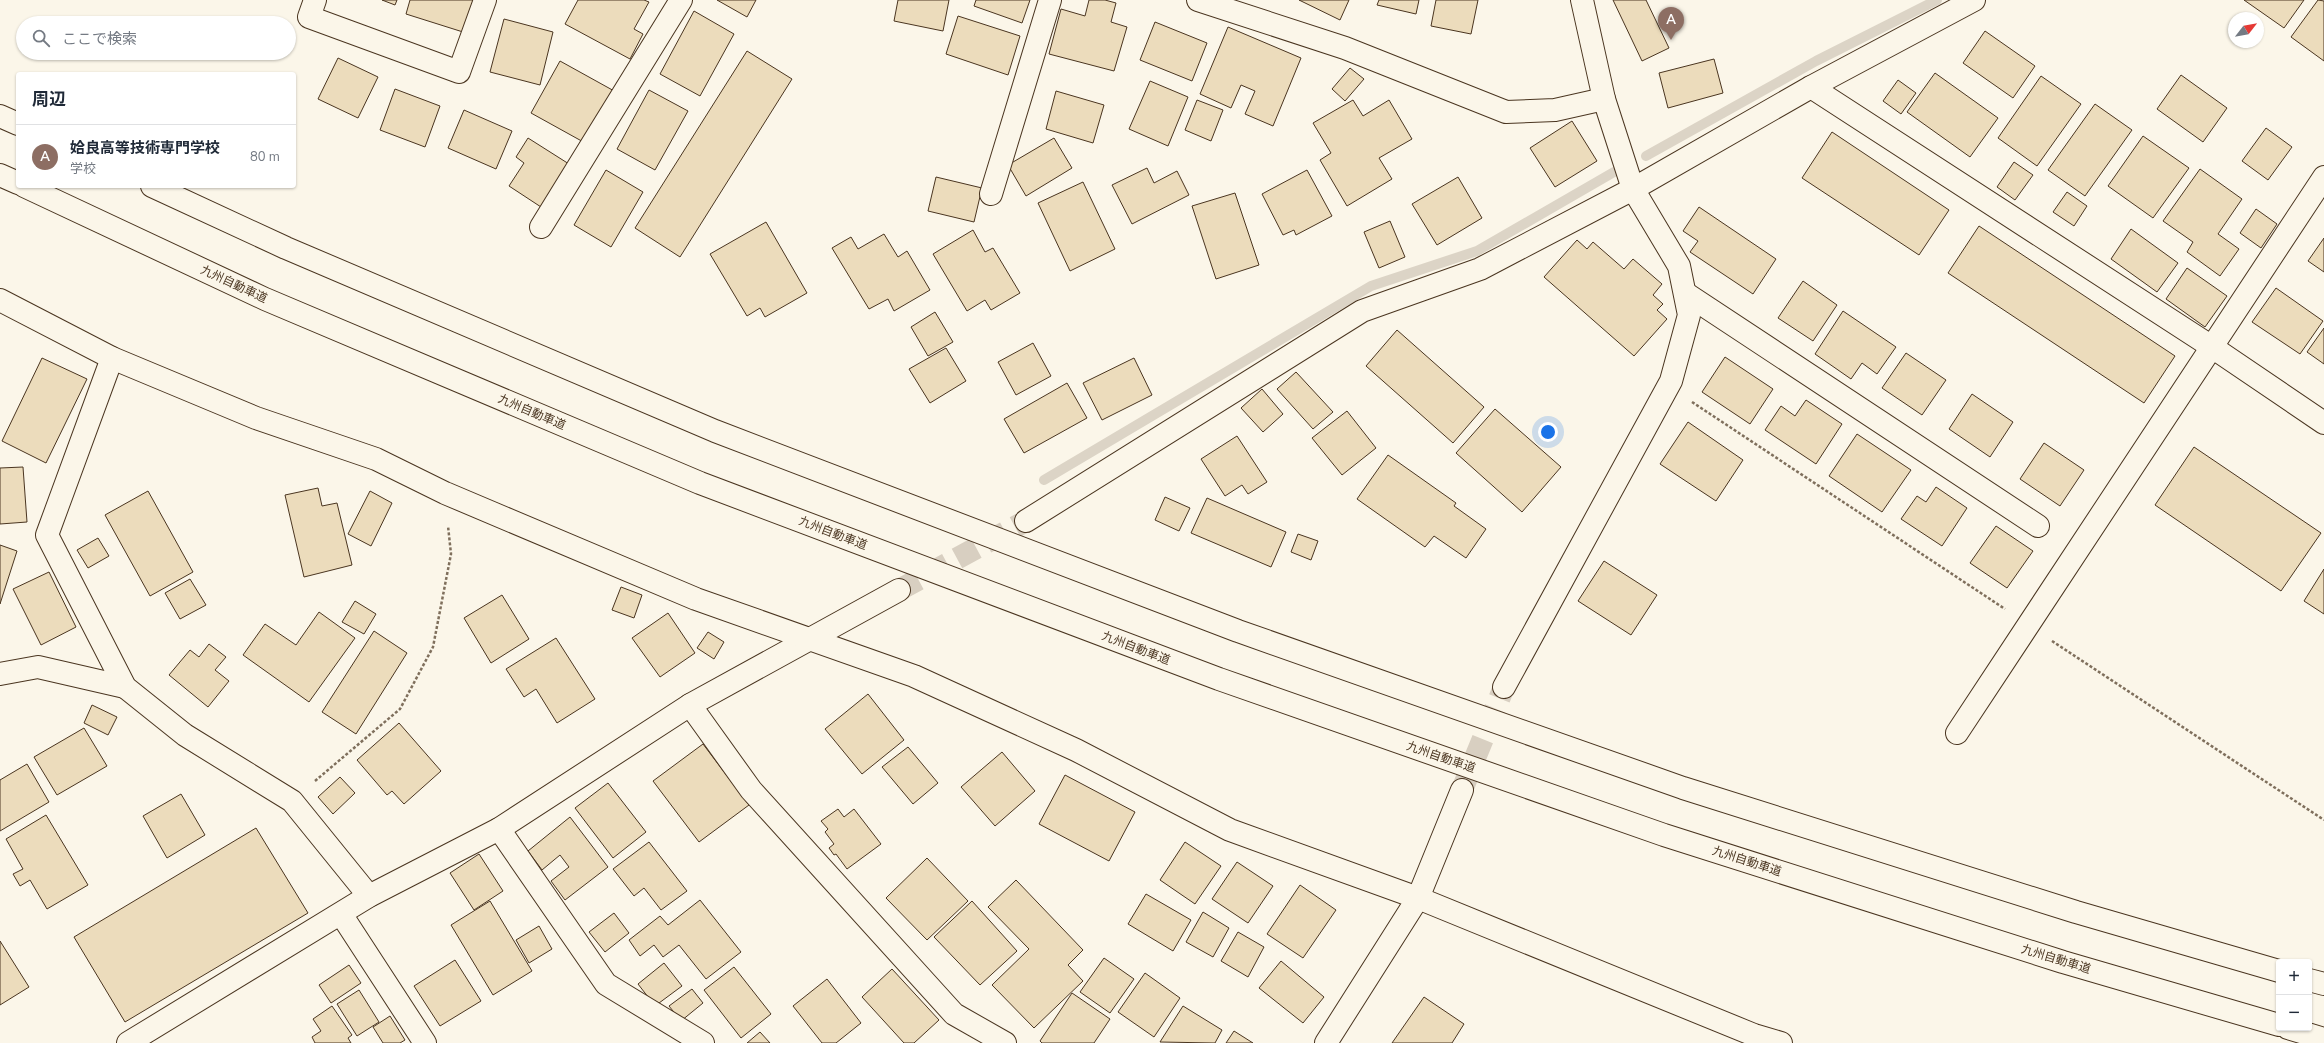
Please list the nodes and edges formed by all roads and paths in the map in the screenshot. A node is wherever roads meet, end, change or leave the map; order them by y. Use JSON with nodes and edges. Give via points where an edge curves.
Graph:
{"nodes":[{"id":1,"x":316,"y":0,"type":"edge"},
{"id":2,"x":485,"y":0,"type":"edge"},
{"id":3,"x":681,"y":0,"type":"edge"},
{"id":4,"x":1050,"y":0,"type":"edge"},
{"id":5,"x":1198,"y":0,"type":"edge"},
{"id":6,"x":1582,"y":0,"type":"edge"},
{"id":7,"x":1974,"y":0,"type":"edge"},
{"id":8,"x":1811,"y":87,"type":"junction"},
{"id":9,"x":1604,"y":99,"type":"junction"},
{"id":10,"x":0,"y":116,"type":"edge"},
{"id":11,"x":16,"y":123,"type":"edge"},
{"id":12,"x":0,"y":175,"type":"edge"},
{"id":13,"x":2324,"y":177,"type":"edge"},
{"id":14,"x":16,"y":182,"type":"edge"},
{"id":15,"x":28,"y":188,"type":"edge"},
{"id":16,"x":156,"y":188,"type":"edge"},
{"id":17,"x":1633,"y":189,"type":"junction"},
{"id":18,"x":990,"y":194,"type":"dead end"},
{"id":19,"x":541,"y":226,"type":"dead end"},
{"id":20,"x":1685,"y":293,"type":"junction"},
{"id":21,"x":0,"y":300,"type":"edge"},
{"id":22,"x":2212,"y":347,"type":"junction"},
{"id":23,"x":112,"y":358,"type":"junction"},
{"id":24,"x":1668,"y":386,"type":"junction"},
{"id":25,"x":2324,"y":423,"type":"edge"},
{"id":26,"x":445,"y":494,"type":"junction"},
{"id":27,"x":1026,"y":521,"type":"tunnel mouth"},
{"id":28,"x":2038,"y":526,"type":"dead end"},
{"id":29,"x":899,"y":590,"type":"tunnel mouth"},
{"id":30,"x":2028,"y":625,"type":"junction"},
{"id":31,"x":811,"y":639,"type":"junction"},
{"id":32,"x":0,"y":674,"type":"edge"},
{"id":33,"x":124,"y":687,"type":"junction"},
{"id":34,"x":1504,"y":687,"type":"tunnel mouth"},
{"id":35,"x":690,"y":705,"type":"junction"},
{"id":36,"x":1957,"y":733,"type":"dead end"},
{"id":37,"x":1462,"y":790,"type":"tunnel mouth"},
{"id":38,"x":292,"y":801,"type":"junction"},
{"id":39,"x":2324,"y":820,"type":"edge"},
{"id":40,"x":499,"y":830,"type":"junction"},
{"id":41,"x":369,"y":896,"type":"junction"},
{"id":42,"x":1418,"y":898,"type":"junction"},
{"id":43,"x":341,"y":914,"type":"junction"},
{"id":44,"x":2276,"y":970,"type":"edge"},
{"id":45,"x":2312,"y":981,"type":"edge"},
{"id":46,"x":2324,"y":984,"type":"edge"},
{"id":47,"x":2276,"y":1024,"type":"edge"},
{"id":48,"x":2298,"y":1031,"type":"edge"},
{"id":49,"x":1752,"y":1039,"type":"edge"},
{"id":50,"x":2324,"y":1039,"type":"edge"},
{"id":51,"x":128,"y":1043,"type":"edge"},
{"id":52,"x":425,"y":1043,"type":"edge"},
{"id":53,"x":703,"y":1043,"type":"edge"},
{"id":54,"x":1005,"y":1043,"type":"edge"},
{"id":55,"x":1326,"y":1043,"type":"edge"},
{"id":56,"x":1782,"y":1043,"type":"edge"}],
"edges":[{"from":1,"to":2,"type":"main road","via":[[309,17],[459,72]]},
{"from":3,"to":19,"type":"main road"},
{"from":4,"to":18,"type":"main road"},
{"from":5,"to":9,"type":"main road","via":[[1345,48],[1506,112],[1555,110]]},
{"from":6,"to":9,"type":"main road"},
{"from":7,"to":8,"type":"main road"},
{"from":8,"to":17,"type":"main road"},
{"from":8,"to":22,"type":"main road"},
{"from":9,"to":17,"type":"main road"},
{"from":10,"to":11,"type":"main road"},
{"from":12,"to":14,"type":"main road"},
{"from":13,"to":22,"type":"main road"},
{"from":15,"to":47,"type":"main road","name":"九州自動車道","via":[[264,299],[700,483],[1219,679],[1664,835],[2063,962]]},
{"from":16,"to":44,"type":"main road","via":[[293,251],[715,431],[1238,631],[1683,788],[2076,912]]},
{"from":17,"to":20,"type":"main road","via":[[1678,266]]},
{"from":17,"to":27,"type":"main road","via":[[1480,269],[1362,311]]},
{"from":20,"to":24,"type":"main road","via":[[1689,315]]},
{"from":20,"to":28,"type":"main road"},
{"from":21,"to":23,"type":"main road"},
{"from":22,"to":25,"type":"main road"},
{"from":22,"to":30,"type":"main road"},
{"from":23,"to":26,"type":"main road","via":[[256,418],[376,459]]},
{"from":23,"to":33,"type":"main road","via":[[47,535]]},
{"from":24,"to":30,"type":"path"},
{"from":24,"to":34,"type":"main road"},
{"from":26,"to":31,"type":"main road","via":[[696,599]]},
{"from":26,"to":38,"type":"path","via":[[451,554],[433,647],[400,710]]},
{"from":29,"to":31,"type":"main road"},
{"from":30,"to":36,"type":"main road"},
{"from":30,"to":39,"type":"path"},
{"from":31,"to":35,"type":"main road"},
{"from":31,"to":42,"type":"main road","via":[[914,676],[1076,750],[1230,830]]},
{"from":32,"to":33,"type":"main road","via":[[38,668]]},
{"from":33,"to":38,"type":"main road","via":[[185,735]]},
{"from":35,"to":40,"type":"main road"},
{"from":35,"to":54,"type":"main road","via":[[751,790],[954,1014]]},
{"from":37,"to":42,"type":"main road"},
{"from":38,"to":41,"type":"main road"},
{"from":40,"to":41,"type":"main road"},
{"from":40,"to":53,"type":"main road","via":[[606,984]]},
{"from":41,"to":43,"type":"main road"},
{"from":42,"to":49,"type":"main road"},
{"from":42,"to":55,"type":"main road"},
{"from":43,"to":51,"type":"main road"},
{"from":43,"to":52,"type":"main road"},
{"from":45,"to":46,"type":"main road"},
{"from":48,"to":50,"type":"main road"},
{"from":49,"to":56,"type":"main road"}]}
